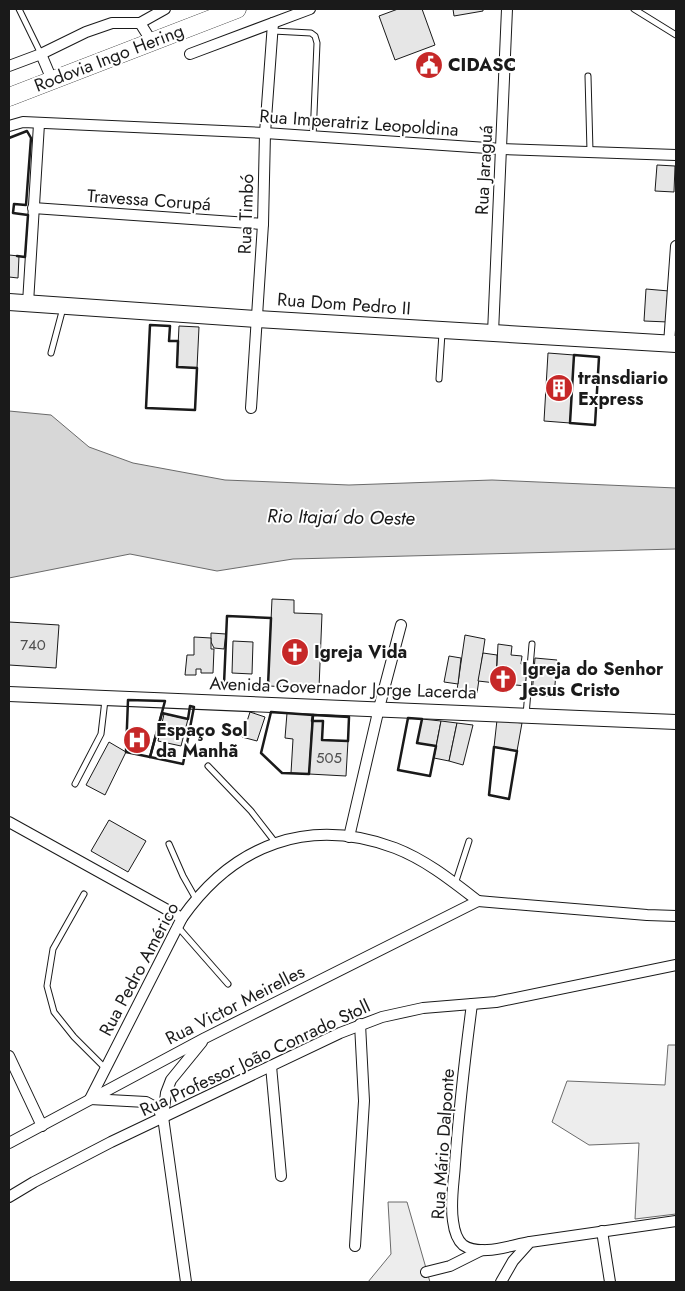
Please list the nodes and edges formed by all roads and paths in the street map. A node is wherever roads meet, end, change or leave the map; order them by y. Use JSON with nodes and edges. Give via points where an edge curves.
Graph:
{"nodes":[{"id":1,"x":20,"y":9,"type":"edge"},
{"id":2,"x":165,"y":9,"type":"edge"},
{"id":3,"x":237,"y":9,"type":"edge"},
{"id":4,"x":310,"y":9,"type":"edge"},
{"id":5,"x":507,"y":9,"type":"edge"},
{"id":6,"x":634,"y":9,"type":"edge"},
{"id":7,"x":140,"y":23,"type":"junction"},
{"id":8,"x":272,"y":27,"type":"junction"},
{"id":9,"x":676,"y":35,"type":"edge"},
{"id":10,"x":152,"y":42,"type":"junction"},
{"id":11,"x":41,"y":54,"type":"junction"},
{"id":12,"x":190,"y":54,"type":"dead end"},
{"id":13,"x":9,"y":66,"type":"edge"},
{"id":14,"x":588,"y":76,"type":"dead end"},
{"id":15,"x":52,"y":80,"type":"junction"},
{"id":16,"x":9,"y":97,"type":"edge"},
{"id":17,"x":39,"y":124,"type":"junction"},
{"id":18,"x":9,"y":126,"type":"edge"},
{"id":19,"x":265,"y":133,"type":"junction"},
{"id":20,"x":312,"y":137,"type":"junction"},
{"id":21,"x":502,"y":149,"type":"junction"},
{"id":22,"x":590,"y":151,"type":"junction"},
{"id":23,"x":676,"y":155,"type":"edge"},
{"id":24,"x":33,"y":208,"type":"junction"},
{"id":25,"x":263,"y":224,"type":"junction"},
{"id":26,"x":676,"y":246,"type":"edge"},
{"id":27,"x":9,"y":302,"type":"edge"},
{"id":28,"x":28,"y":303,"type":"junction"},
{"id":29,"x":64,"y":306,"type":"junction"},
{"id":30,"x":257,"y":319,"type":"junction"},
{"id":31,"x":443,"y":330,"type":"junction"},
{"id":32,"x":493,"y":333,"type":"junction"},
{"id":33,"x":673,"y":344,"type":"edge"},
{"id":34,"x":51,"y":353,"type":"dead end"},
{"id":35,"x":439,"y":378,"type":"dead end"},
{"id":36,"x":251,"y":408,"type":"dead end"},
{"id":37,"x":401,"y":625,"type":"dead end"},
{"id":38,"x":532,"y":644,"type":"dead end"},
{"id":39,"x":9,"y":694,"type":"edge"},
{"id":40,"x":106,"y":697,"type":"junction"},
{"id":41,"x":379,"y":708,"type":"junction"},
{"id":42,"x":526,"y":715,"type":"junction"},
{"id":43,"x":676,"y":720,"type":"edge"},
{"id":44,"x":208,"y":766,"type":"dead end"},
{"id":45,"x":75,"y":784,"type":"dead end"},
{"id":46,"x":9,"y":822,"type":"edge"},
{"id":47,"x":348,"y":837,"type":"junction"},
{"id":48,"x":469,"y":841,"type":"dead end"},
{"id":49,"x":275,"y":842,"type":"junction"},
{"id":50,"x":169,"y":844,"type":"dead end"},
{"id":51,"x":455,"y":884,"type":"junction"},
{"id":52,"x":84,"y":894,"type":"dead end"},
{"id":53,"x":196,"y":899,"type":"junction"},
{"id":54,"x":478,"y":901,"type":"junction"},
{"id":55,"x":676,"y":916,"type":"edge"},
{"id":56,"x":180,"y":922,"type":"junction"},
{"id":57,"x":676,"y":965,"type":"edge"},
{"id":58,"x":228,"y":984,"type":"dead end"},
{"id":59,"x":472,"y":1004,"type":"junction"},
{"id":60,"x":360,"y":1024,"type":"junction"},
{"id":61,"x":205,"y":1038,"type":"junction"},
{"id":62,"x":9,"y":1056,"type":"edge"},
{"id":63,"x":270,"y":1066,"type":"junction"},
{"id":64,"x":105,"y":1068,"type":"junction"},
{"id":65,"x":166,"y":1093,"type":"junction"},
{"id":66,"x":90,"y":1099,"type":"junction"},
{"id":67,"x":146,"y":1102,"type":"junction"},
{"id":68,"x":162,"y":1117,"type":"junction"},
{"id":69,"x":42,"y":1126,"type":"junction"},
{"id":70,"x":9,"y":1143,"type":"edge"},
{"id":71,"x":280,"y":1176,"type":"dead end"},
{"id":72,"x":9,"y":1197,"type":"edge"},
{"id":73,"x":676,"y":1221,"type":"edge"},
{"id":74,"x":602,"y":1231,"type":"junction"},
{"id":75,"x":530,"y":1242,"type":"junction"},
{"id":76,"x":355,"y":1246,"type":"dead end"},
{"id":77,"x":482,"y":1250,"type":"junction"},
{"id":78,"x":426,"y":1272,"type":"dead end"},
{"id":79,"x":186,"y":1282,"type":"edge"},
{"id":80,"x":501,"y":1282,"type":"edge"},
{"id":81,"x":610,"y":1282,"type":"edge"}],
"edges":[{"from":1,"to":11,"type":"lane"},
{"from":2,"to":7,"type":"street"},
{"from":3,"to":10,"type":"highway","name":"Rodovia Ingo Hering"},
{"from":4,"to":8,"type":"street"},
{"from":5,"to":21,"type":"street","name":"Rua Jaraguá"},
{"from":6,"to":9,"type":"lane"},
{"from":7,"to":10,"type":"street"},
{"from":7,"to":11,"type":"street","via":[[112,23]]},
{"from":8,"to":12,"type":"street"},
{"from":8,"to":19,"type":"street","name":"Rua Timbó"},
{"from":8,"to":20,"type":"lane","via":[[315,36]]},
{"from":10,"to":15,"type":"highway","name":"Rodovia Ingo Hering"},
{"from":11,"to":13,"type":"street"},
{"from":11,"to":15,"type":"street"},
{"from":14,"to":22,"type":"lane"},
{"from":15,"to":16,"type":"highway","name":"Rodovia Ingo Hering"},
{"from":17,"to":18,"type":"street","name":"Rua Imperatriz Leopoldina","via":[[23,122]]},
{"from":17,"to":19,"type":"street","name":"Rua Imperatriz Leopoldina"},
{"from":17,"to":24,"type":"street"},
{"from":19,"to":20,"type":"street","name":"Rua Imperatriz Leopoldina"},
{"from":19,"to":25,"type":"street","name":"Rua Timbó"},
{"from":20,"to":21,"type":"street","name":"Rua Imperatriz Leopoldina"},
{"from":21,"to":22,"type":"street","name":"Rua Imperatriz Leopoldina"},
{"from":21,"to":32,"type":"street","name":"Rua Jaraguá"},
{"from":22,"to":23,"type":"street","name":"Rua Imperatriz Leopoldina"},
{"from":24,"to":25,"type":"street","name":"Travessa Corupá"},
{"from":24,"to":28,"type":"street"},
{"from":25,"to":30,"type":"street","name":"Rua Timbó"},
{"from":26,"to":33,"type":"street"},
{"from":27,"to":28,"type":"main road","name":"Rua Dom Pedro II"},
{"from":28,"to":29,"type":"main road","name":"Rua Dom Pedro II"},
{"from":29,"to":30,"type":"main road","name":"Rua Dom Pedro II"},
{"from":29,"to":34,"type":"lane"},
{"from":30,"to":31,"type":"main road","name":"Rua Dom Pedro II"},
{"from":30,"to":36,"type":"street","name":"Rua Timbó"},
{"from":31,"to":32,"type":"main road","name":"Rua Dom Pedro II"},
{"from":31,"to":35,"type":"lane"},
{"from":32,"to":33,"type":"main road","name":"Rua Dom Pedro II"},
{"from":37,"to":41,"type":"street"},
{"from":38,"to":42,"type":"lane"},
{"from":39,"to":40,"type":"main road","name":"Avenida Governador Jorge Lacerda"},
{"from":40,"to":41,"type":"main road","name":"Avenida Governador Jorge Lacerda"},
{"from":40,"to":45,"type":"lane","via":[[101,734]]},
{"from":41,"to":42,"type":"main road","name":"Avenida Governador Jorge Lacerda"},
{"from":41,"to":47,"type":"street"},
{"from":42,"to":43,"type":"main road","name":"Avenida Governador Jorge Lacerda"},
{"from":44,"to":49,"type":"lane"},
{"from":46,"to":56,"type":"street"},
{"from":47,"to":49,"type":"street","name":"Rua Pedro Américo","via":[[322,835]]},
{"from":47,"to":51,"type":"street","name":"Rua Pedro Américo","via":[[394,848],[415,857]]},
{"from":48,"to":51,"type":"lane"},
{"from":49,"to":53,"type":"street","name":"Rua Pedro Américo","via":[[237,862]]},
{"from":50,"to":53,"type":"lane"},
{"from":51,"to":54,"type":"street","name":"Rua Pedro Américo"},
{"from":52,"to":64,"type":"lane","via":[[53,948],[47,986],[54,1012]]},
{"from":53,"to":56,"type":"street","name":"Rua Pedro Américo"},
{"from":54,"to":55,"type":"street"},
{"from":54,"to":61,"type":"street","name":"Rua Victor Meirelles"},
{"from":56,"to":58,"type":"lane"},
{"from":56,"to":64,"type":"street","name":"Rua Pedro Américo"},
{"from":57,"to":59,"type":"street","name":"Rua Professor João Conrado Stoll","via":[[496,1002]]},
{"from":59,"to":60,"type":"street","name":"Rua Professor João Conrado Stoll","via":[[403,1011]]},
{"from":59,"to":77,"type":"street","name":"Rua Mário Dalponte","via":[[458,1123],[452,1218],[461,1244]]},
{"from":60,"to":63,"type":"street","name":"Rua Professor João Conrado Stoll"},
{"from":60,"to":76,"type":"street","via":[[364,1101]]},
{"from":61,"to":65,"type":"street","via":[[171,1080]]},
{"from":61,"to":66,"type":"street","name":"Rua Victor Meirelles"},
{"from":62,"to":69,"type":"street"},
{"from":63,"to":68,"type":"street","name":"Rua Professor João Conrado Stoll"},
{"from":63,"to":71,"type":"street"},
{"from":64,"to":66,"type":"street","name":"Rua Pedro Américo"},
{"from":65,"to":67,"type":"street"},
{"from":65,"to":68,"type":"street"},
{"from":66,"to":67,"type":"street"},
{"from":66,"to":69,"type":"street","name":"Rua Victor Meirelles"},
{"from":67,"to":68,"type":"street","via":[[158,1108]]},
{"from":68,"to":72,"type":"street","name":"Rua Professor João Conrado Stoll"},
{"from":68,"to":79,"type":"street"},
{"from":69,"to":70,"type":"street","name":"Rua Victor Meirelles"},
{"from":73,"to":74,"type":"street"},
{"from":74,"to":75,"type":"street"},
{"from":74,"to":81,"type":"street"},
{"from":75,"to":77,"type":"street"},
{"from":75,"to":80,"type":"street","via":[[513,1260]]},
{"from":77,"to":78,"type":"street","via":[[450,1266]]}]}
